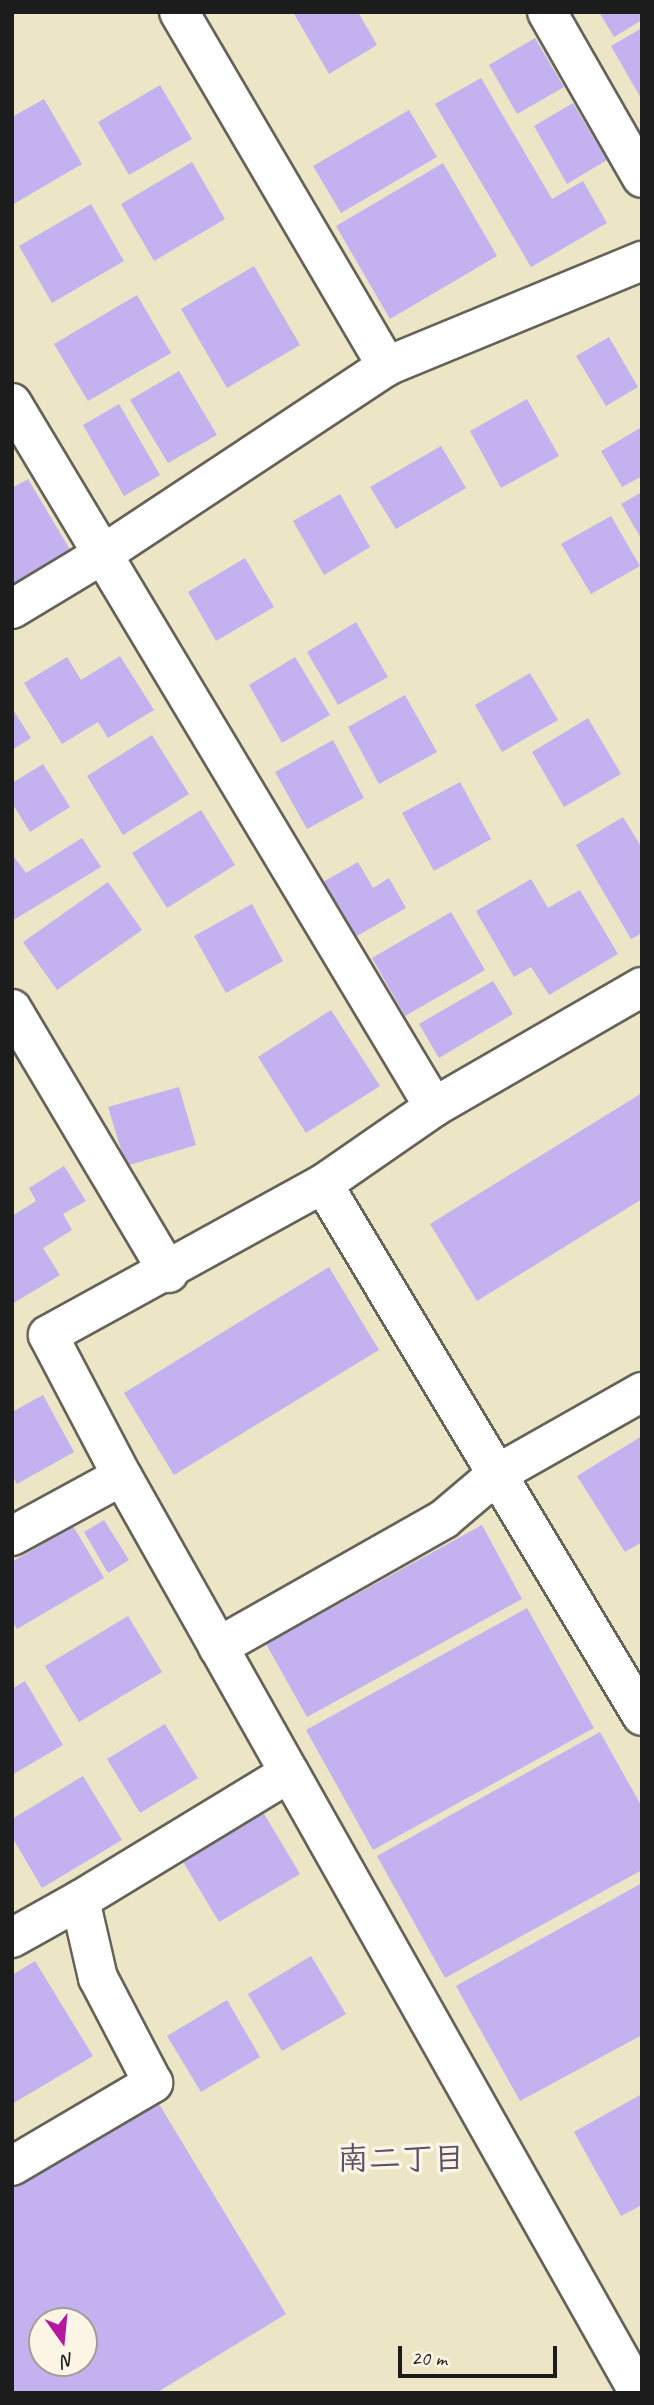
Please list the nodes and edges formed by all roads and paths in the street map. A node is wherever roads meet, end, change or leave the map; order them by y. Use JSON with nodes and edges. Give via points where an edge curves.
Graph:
{"nodes":[{"id":1,"x":179,"y":12,"type":"edge"},
{"id":2,"x":547,"y":12,"type":"edge"},
{"id":3,"x":642,"y":178,"type":"edge"},
{"id":4,"x":642,"y":261,"type":"edge"},
{"id":5,"x":387,"y":366,"type":"junction"},
{"id":6,"x":12,"y":403,"type":"edge"},
{"id":7,"x":100,"y":556,"type":"junction"},
{"id":8,"x":12,"y":609,"type":"edge"},
{"id":9,"x":642,"y":987,"type":"edge"},
{"id":10,"x":12,"y":1009,"type":"edge"},
{"id":11,"x":434,"y":1107,"type":"junction"},
{"id":12,"x":323,"y":1184,"type":"junction"},
{"id":13,"x":169,"y":1273,"type":"junction"},
{"id":14,"x":642,"y":1392,"type":"edge"},
{"id":15,"x":497,"y":1475,"type":"junction"},
{"id":16,"x":122,"y":1476,"type":"junction"},
{"id":17,"x":12,"y":1536,"type":"edge"},
{"id":18,"x":218,"y":1647,"type":"junction"},
{"id":19,"x":642,"y":1716,"type":"edge"},
{"id":20,"x":289,"y":1773,"type":"junction"},
{"id":21,"x":80,"y":1900,"type":"junction"},
{"id":22,"x":15,"y":1930,"type":"edge"},
{"id":23,"x":12,"y":2166,"type":"edge"},
{"id":24,"x":639,"y":2393,"type":"edge"}],
"edges":[{"from":1,"to":5,"type":"street"},
{"from":2,"to":3,"type":"street"},
{"from":4,"to":5,"type":"street"},
{"from":5,"to":7,"type":"street"},
{"from":6,"to":7,"type":"street"},
{"from":7,"to":8,"type":"street"},
{"from":7,"to":11,"type":"street"},
{"from":9,"to":11,"type":"street"},
{"from":10,"to":13,"type":"street"},
{"from":11,"to":12,"type":"street"},
{"from":12,"to":13,"type":"street"},
{"from":12,"to":15,"type":"street"},
{"from":13,"to":16,"type":"street","via":[[48,1335]]},
{"from":14,"to":15,"type":"street"},
{"from":15,"to":18,"type":"street","via":[[444,1518]]},
{"from":15,"to":19,"type":"street"},
{"from":16,"to":17,"type":"street"},
{"from":16,"to":18,"type":"street"},
{"from":18,"to":20,"type":"street"},
{"from":20,"to":21,"type":"street"},
{"from":20,"to":24,"type":"street"},
{"from":21,"to":22,"type":"street"},
{"from":21,"to":23,"type":"street","via":[[98,1978],[153,2083]]}]}
